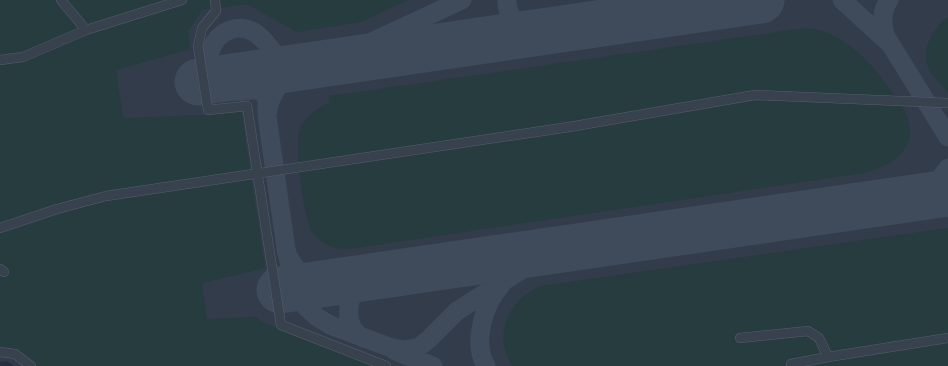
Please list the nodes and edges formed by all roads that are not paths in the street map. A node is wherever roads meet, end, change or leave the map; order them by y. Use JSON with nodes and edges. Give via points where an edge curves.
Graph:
{"nodes":[{"id":1,"x":61,"y":0,"type":"edge"},
{"id":2,"x":182,"y":0,"type":"edge"},
{"id":3,"x":214,"y":0,"type":"edge"},
{"id":4,"x":86,"y":30,"type":"junction"},
{"id":5,"x":0,"y":60,"type":"edge"},
{"id":6,"x":948,"y":103,"type":"edge"},
{"id":7,"x":257,"y":173,"type":"junction"},
{"id":8,"x":0,"y":228,"type":"edge"},
{"id":9,"x":740,"y":338,"type":"dead end"},
{"id":10,"x":948,"y":338,"type":"edge"},
{"id":11,"x":0,"y":352,"type":"edge"},
{"id":12,"x":0,"y":356,"type":"edge"},
{"id":13,"x":828,"y":356,"type":"junction"},
{"id":14,"x":791,"y":364,"type":"dead end"},
{"id":15,"x":24,"y":366,"type":"edge"},
{"id":16,"x":31,"y":366,"type":"edge"},
{"id":17,"x":386,"y":366,"type":"edge"}],
"edges":[{"from":1,"to":4,"type":"lane"},
{"from":2,"to":4,"type":"lane"},
{"from":3,"to":7,"type":"lane","via":[[216,11],[202,28],[198,46],[208,110],[247,106]]},
{"from":4,"to":5,"type":"lane","via":[[22,57]]},
{"from":6,"to":7,"type":"lane","via":[[755,95],[569,127]]},
{"from":7,"to":8,"type":"lane","via":[[106,196]]},
{"from":7,"to":17,"type":"lane","via":[[281,325]]},
{"from":9,"to":13,"type":"lane","via":[[808,331],[819,338]]},
{"from":10,"to":13,"type":"lane"},
{"from":11,"to":16,"type":"lane","via":[[15,354]]},
{"from":12,"to":15,"type":"lane","via":[[11,357]]},
{"from":13,"to":14,"type":"lane"}]}
